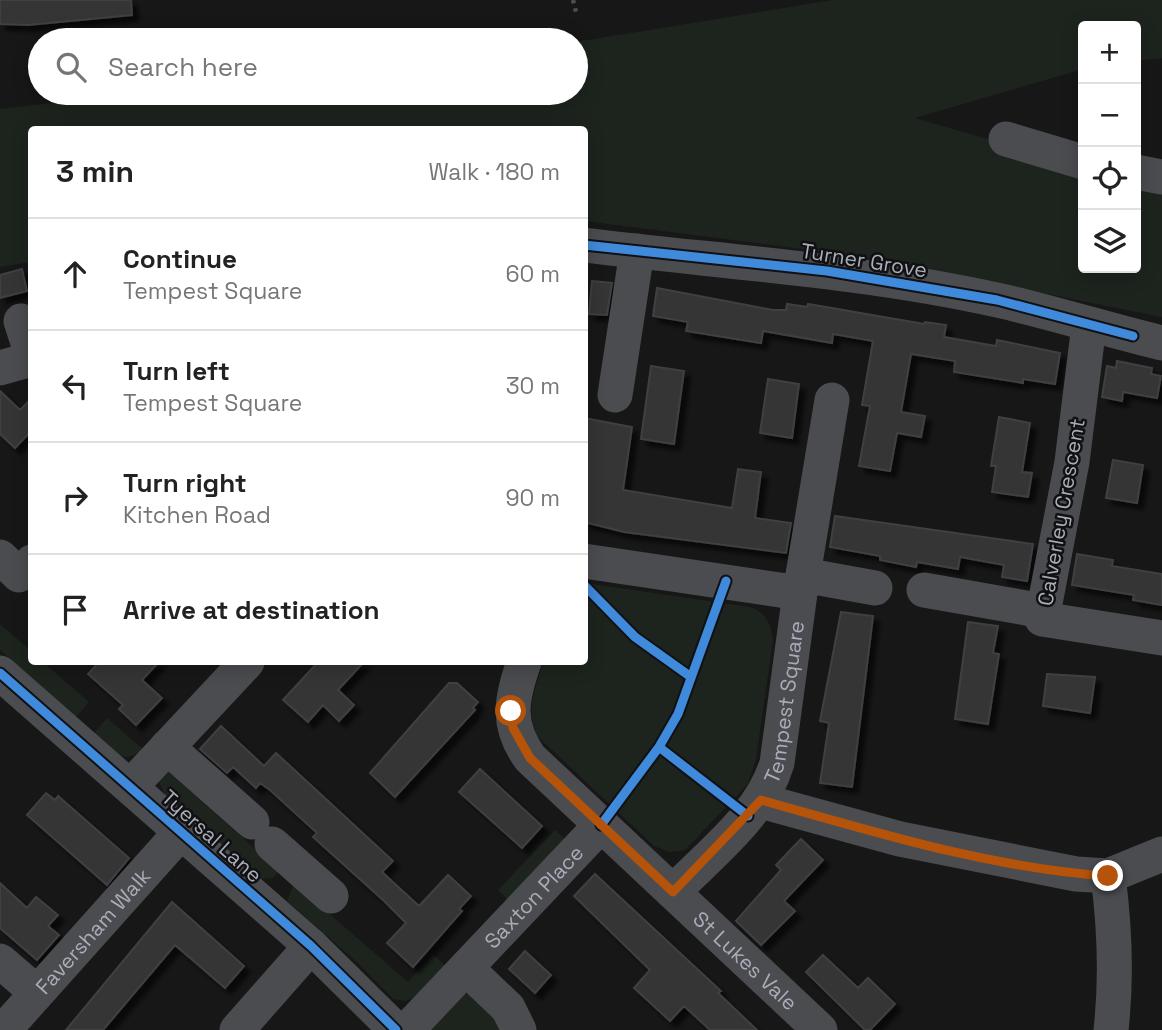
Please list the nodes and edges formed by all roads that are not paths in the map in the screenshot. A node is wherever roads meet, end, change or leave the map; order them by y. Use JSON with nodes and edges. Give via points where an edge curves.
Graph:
{"nodes":[{"id":1,"x":1006,"y":139,"type":"dead end"},
{"id":2,"x":1078,"y":161,"type":"edge"},
{"id":3,"x":1141,"y":173,"type":"edge"},
{"id":4,"x":1162,"y":177,"type":"edge"},
{"id":5,"x":588,"y":245,"type":"edge"},
{"id":6,"x":637,"y":251,"type":"junction"},
{"id":7,"x":21,"y":321,"type":"dead end"},
{"id":8,"x":1089,"y":326,"type":"junction"},
{"id":9,"x":1148,"y":340,"type":"edge"},
{"id":10,"x":28,"y":344,"type":"edge"},
{"id":11,"x":28,"y":358,"type":"edge"},
{"id":12,"x":0,"y":368,"type":"edge"},
{"id":13,"x":615,"y":395,"type":"dead end"},
{"id":14,"x":832,"y":400,"type":"dead end"},
{"id":15,"x":588,"y":561,"type":"edge"},
{"id":16,"x":802,"y":584,"type":"junction"},
{"id":17,"x":875,"y":588,"type":"dead end"},
{"id":18,"x":924,"y":590,"type":"dead end"},
{"id":19,"x":1044,"y":611,"type":"junction"},
{"id":20,"x":1162,"y":638,"type":"edge"},
{"id":21,"x":244,"y":665,"type":"edge"},
{"id":22,"x":523,"y":665,"type":"edge"},
{"id":23,"x":0,"y":673,"type":"edge"},
{"id":24,"x":167,"y":747,"type":"junction"},
{"id":25,"x":131,"y":786,"type":"junction"},
{"id":26,"x":761,"y":800,"type":"junction"},
{"id":27,"x":601,"y":825,"type":"junction"},
{"id":28,"x":181,"y":832,"type":"junction"},
{"id":29,"x":1162,"y":854,"type":"edge"},
{"id":30,"x":298,"y":866,"type":"junction"},
{"id":31,"x":1108,"y":876,"type":"junction"},
{"id":32,"x":673,"y":892,"type":"junction"},
{"id":33,"x":331,"y":896,"type":"dead end"},
{"id":34,"x":264,"y":905,"type":"junction"},
{"id":35,"x":311,"y":946,"type":"junction"},
{"id":36,"x":0,"y":961,"type":"edge"},
{"id":37,"x":466,"y":968,"type":"junction"},
{"id":38,"x":36,"y":992,"type":"junction"},
{"id":39,"x":4,"y":1030,"type":"edge"},
{"id":40,"x":237,"y":1030,"type":"edge"},
{"id":41,"x":396,"y":1030,"type":"edge"},
{"id":42,"x":407,"y":1030,"type":"edge"},
{"id":43,"x":519,"y":1030,"type":"edge"},
{"id":44,"x":820,"y":1030,"type":"edge"},
{"id":45,"x":1111,"y":1030,"type":"edge"}],
"edges":[{"from":1,"to":2,"type":"street"},
{"from":3,"to":4,"type":"street"},
{"from":5,"to":6,"type":"street","name":"Turner Grove"},
{"from":6,"to":8,"type":"street","name":"Turner Grove","via":[[839,273],[997,300]]},
{"from":6,"to":13,"type":"street"},
{"from":7,"to":10,"type":"street"},
{"from":8,"to":9,"type":"street","name":"Turner Grove"},
{"from":8,"to":19,"type":"street","name":"Calverley Crescent","via":[[1072,462]]},
{"from":11,"to":12,"type":"street"},
{"from":14,"to":16,"type":"street","name":"Tempest Square"},
{"from":15,"to":16,"type":"street","name":"Tempest Square"},
{"from":16,"to":17,"type":"street"},
{"from":16,"to":26,"type":"street","name":"Tempest Square","via":[[777,763]]},
{"from":18,"to":19,"type":"street"},
{"from":19,"to":20,"type":"street","name":"Calverley Crescent","via":[[1042,620]]},
{"from":21,"to":24,"type":"street"},
{"from":22,"to":27,"type":"street","via":[[511,711],[520,744]]},
{"from":23,"to":25,"type":"street","name":"Tyersal Lane"},
{"from":24,"to":25,"type":"street"},
{"from":24,"to":30,"type":"street"},
{"from":25,"to":28,"type":"street","name":"Tyersal Lane"},
{"from":26,"to":31,"type":"street","via":[[968,855]]},
{"from":26,"to":32,"type":"street","name":"Tempest Square"},
{"from":27,"to":32,"type":"street"},
{"from":27,"to":37,"type":"street","name":"Saxton Place"},
{"from":28,"to":34,"type":"street","name":"Tyersal Lane"},
{"from":28,"to":38,"type":"street","name":"Faversham Walk"},
{"from":29,"to":31,"type":"street"},
{"from":30,"to":33,"type":"street"},
{"from":30,"to":34,"type":"street"},
{"from":31,"to":45,"type":"street","via":[[1116,937]]},
{"from":32,"to":44,"type":"street","name":"St Lukes Vale"},
{"from":34,"to":35,"type":"street","name":"Tyersal Lane"},
{"from":35,"to":40,"type":"street"},
{"from":35,"to":41,"type":"street","name":"Tyersal Lane"},
{"from":36,"to":38,"type":"street"},
{"from":37,"to":42,"type":"street","name":"Saxton Place"},
{"from":37,"to":43,"type":"street","via":[[508,1008]]},
{"from":38,"to":39,"type":"street","name":"Faversham Walk"}]}
